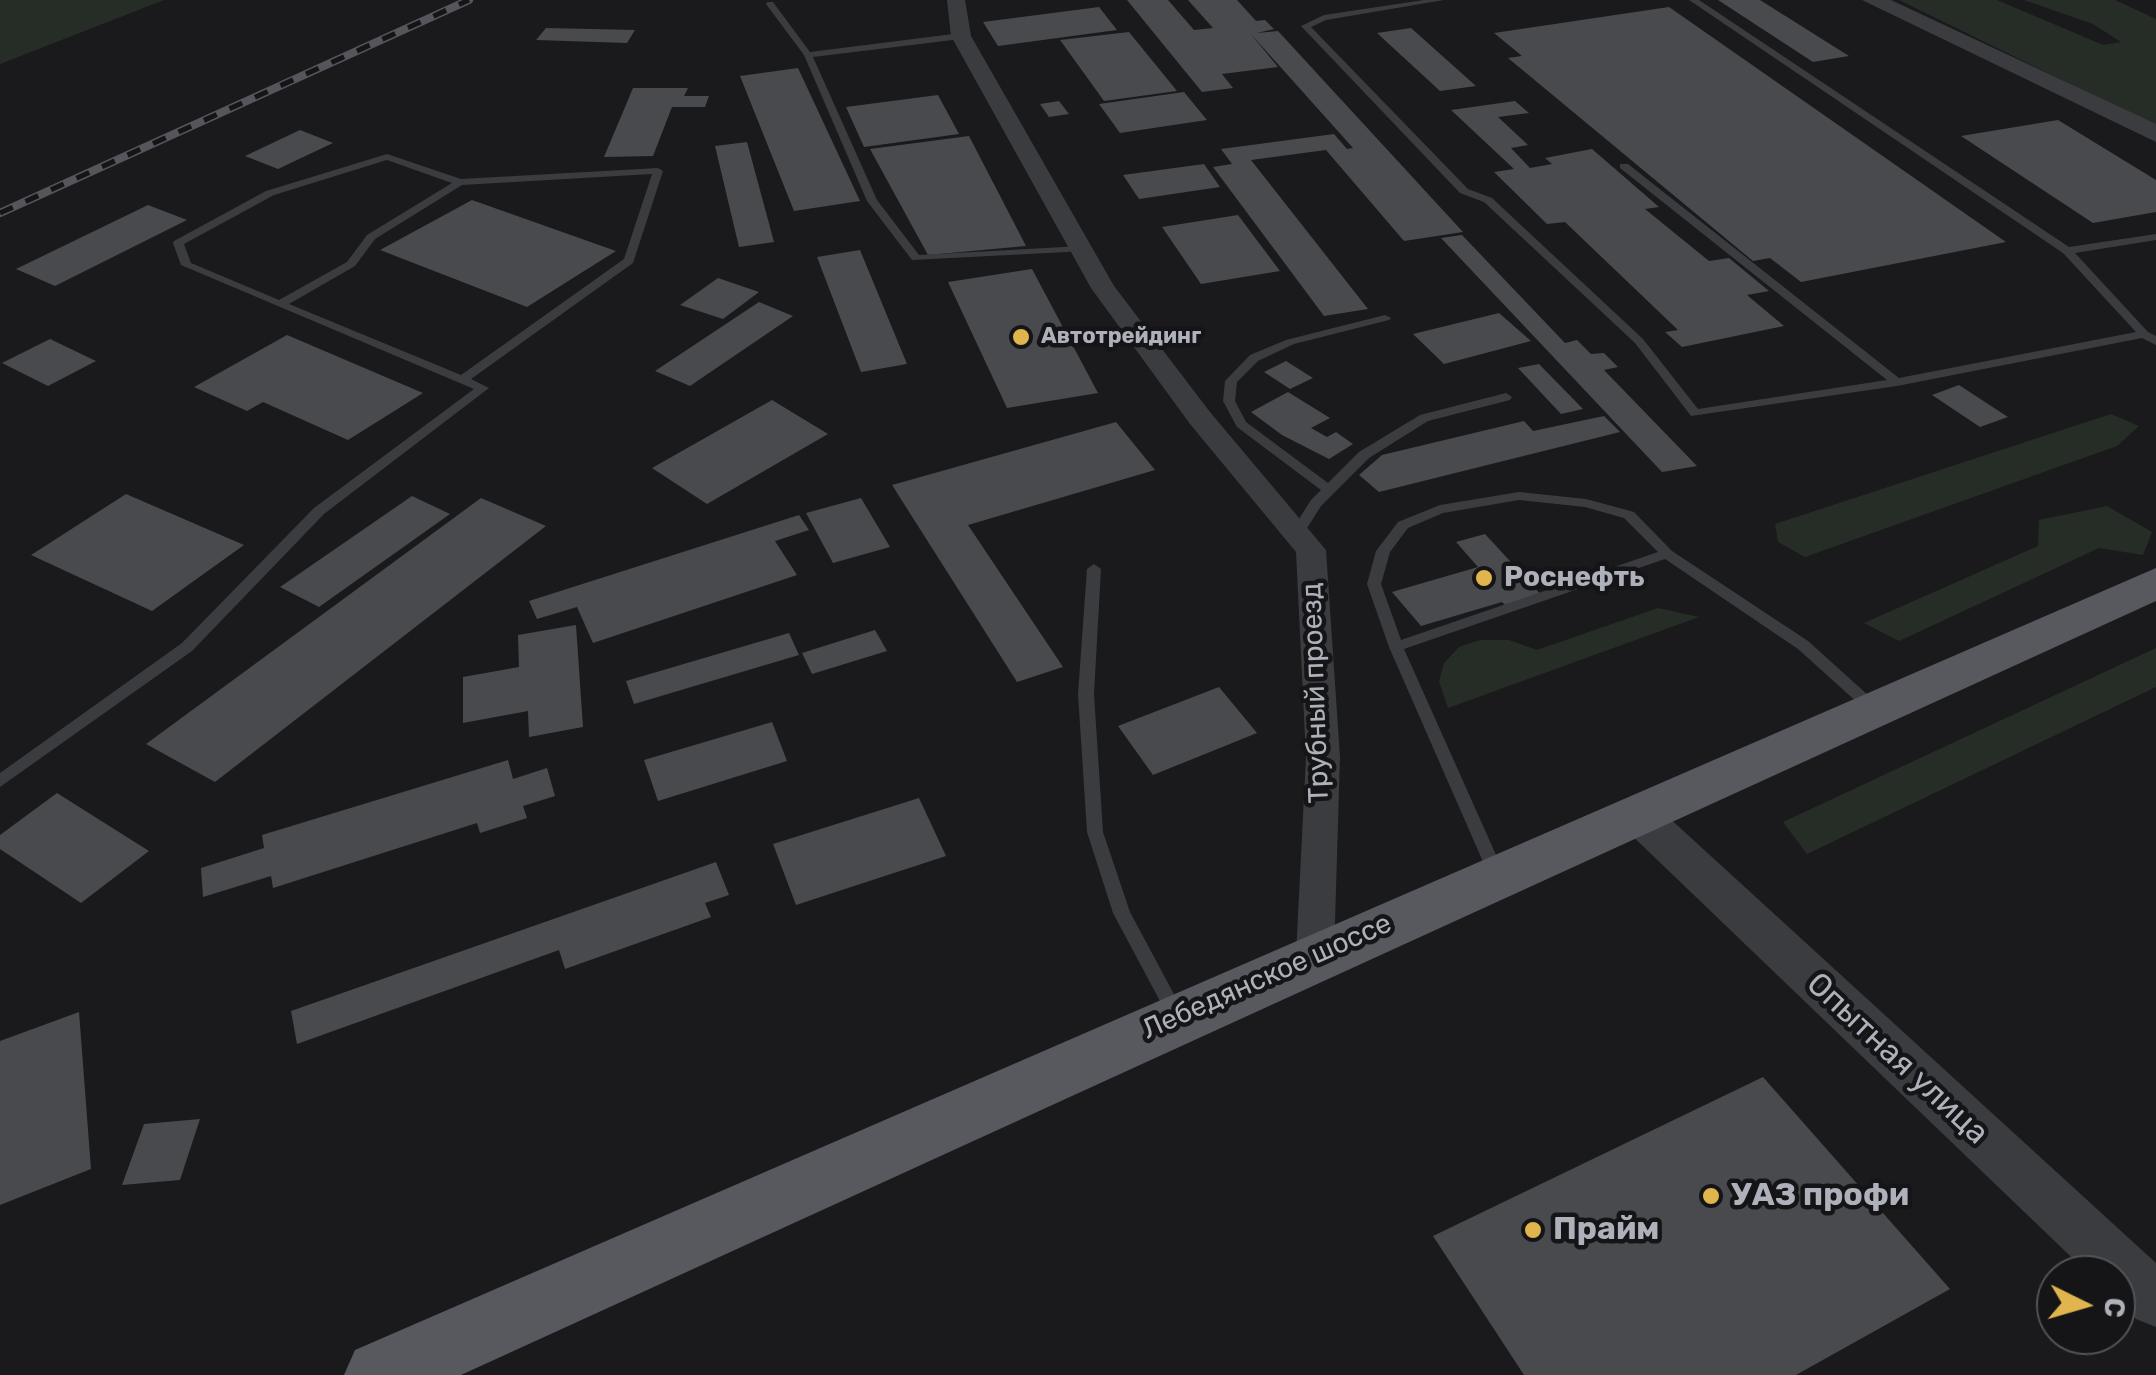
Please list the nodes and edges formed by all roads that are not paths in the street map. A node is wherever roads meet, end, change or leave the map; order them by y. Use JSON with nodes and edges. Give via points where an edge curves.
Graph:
{"nodes":[{"id":1,"x":956,"y":0,"type":"edge"},
{"id":2,"x":1440,"y":0,"type":"edge"},
{"id":3,"x":1692,"y":0,"type":"edge"},
{"id":4,"x":1873,"y":0,"type":"edge"},
{"id":5,"x":770,"y":4,"type":"dead end"},
{"id":6,"x":961,"y":36,"type":"junction"},
{"id":7,"x":808,"y":54,"type":"junction"},
{"id":8,"x":2156,"y":134,"type":"edge"},
{"id":9,"x":1624,"y":166,"type":"dead end"},
{"id":10,"x":460,"y":182,"type":"junction"},
{"id":11,"x":2156,"y":236,"type":"edge"},
{"id":12,"x":1082,"y":249,"type":"junction"},
{"id":13,"x":2067,"y":251,"type":"junction"},
{"id":14,"x":280,"y":304,"type":"junction"},
{"id":15,"x":1385,"y":318,"type":"dead end"},
{"id":16,"x":2144,"y":334,"type":"junction"},
{"id":17,"x":2156,"y":341,"type":"edge"},
{"id":18,"x":463,"y":380,"type":"junction"},
{"id":19,"x":1896,"y":382,"type":"junction"},
{"id":20,"x":1506,"y":396,"type":"dead end"},
{"id":21,"x":1328,"y":489,"type":"junction"},
{"id":22,"x":1297,"y":534,"type":"junction"},
{"id":23,"x":1667,"y":554,"type":"junction"},
{"id":24,"x":1094,"y":570,"type":"dead end"},
{"id":25,"x":2156,"y":583,"type":"edge"},
{"id":26,"x":1396,"y":647,"type":"junction"},
{"id":27,"x":1874,"y":709,"type":"junction"},
{"id":28,"x":0,"y":781,"type":"edge"},
{"id":29,"x":1639,"y":816,"type":"junction"},
{"id":30,"x":1497,"y":875,"type":"junction"},
{"id":31,"x":1315,"y":955,"type":"junction"},
{"id":32,"x":1178,"y":1018,"type":"junction"},
{"id":33,"x":2156,"y":1300,"type":"edge"},
{"id":34,"x":380,"y":1375,"type":"edge"}],
"edges":[{"from":1,"to":6,"type":"street","name":"Трубный проезд"},
{"from":2,"to":19,"type":"lane","via":[[1305,26],[1464,191],[1488,200],[1639,341],[1695,413]]},
{"from":3,"to":13,"type":"lane"},
{"from":4,"to":8,"type":"street"},
{"from":5,"to":7,"type":"lane"},
{"from":6,"to":7,"type":"lane"},
{"from":6,"to":12,"type":"street","name":"Трубный проезд"},
{"from":7,"to":12,"type":"lane","via":[[872,201],[916,258]]},
{"from":9,"to":19,"type":"lane"},
{"from":10,"to":14,"type":"lane","via":[[371,237],[351,264]]},
{"from":10,"to":14,"type":"lane","via":[[388,158],[270,193],[178,243],[186,265]]},
{"from":10,"to":18,"type":"lane","via":[[658,171],[629,261]]},
{"from":11,"to":13,"type":"lane"},
{"from":12,"to":22,"type":"street","name":"Трубный проезд","via":[[1103,288],[1200,418]]},
{"from":13,"to":16,"type":"lane"},
{"from":14,"to":18,"type":"lane"},
{"from":15,"to":21,"type":"lane","via":[[1290,342],[1254,358],[1230,381],[1229,401],[1241,424]]},
{"from":16,"to":17,"type":"lane"},
{"from":16,"to":19,"type":"lane"},
{"from":18,"to":28,"type":"lane","via":[[483,388],[319,511],[188,647]]},
{"from":20,"to":21,"type":"lane","via":[[1424,418],[1364,456]]},
{"from":21,"to":22,"type":"lane"},
{"from":22,"to":31,"type":"street","name":"Трубный проезд","via":[[1311,550],[1323,757]]},
{"from":23,"to":26,"type":"lane"},
{"from":23,"to":26,"type":"lane","via":[[1628,515],[1586,504],[1519,496],[1440,509],[1402,525],[1383,551],[1374,584]]},
{"from":23,"to":27,"type":"lane","via":[[1803,645]]},
{"from":24,"to":32,"type":"lane","via":[[1086,694],[1095,832],[1122,913]]},
{"from":25,"to":27,"type":"main road","name":"Лебедянское шоссе"},
{"from":26,"to":30,"type":"lane"},
{"from":27,"to":29,"type":"main road","name":"Лебедянское шоссе"},
{"from":29,"to":30,"type":"main road","name":"Лебедянское шоссе"},
{"from":29,"to":33,"type":"street","name":"Опытная улица"},
{"from":30,"to":31,"type":"main road","name":"Лебедянское шоссе"},
{"from":31,"to":32,"type":"main road","name":"Лебедянское шоссе"},
{"from":32,"to":34,"type":"main road","name":"Лебедянское шоссе"}]}
